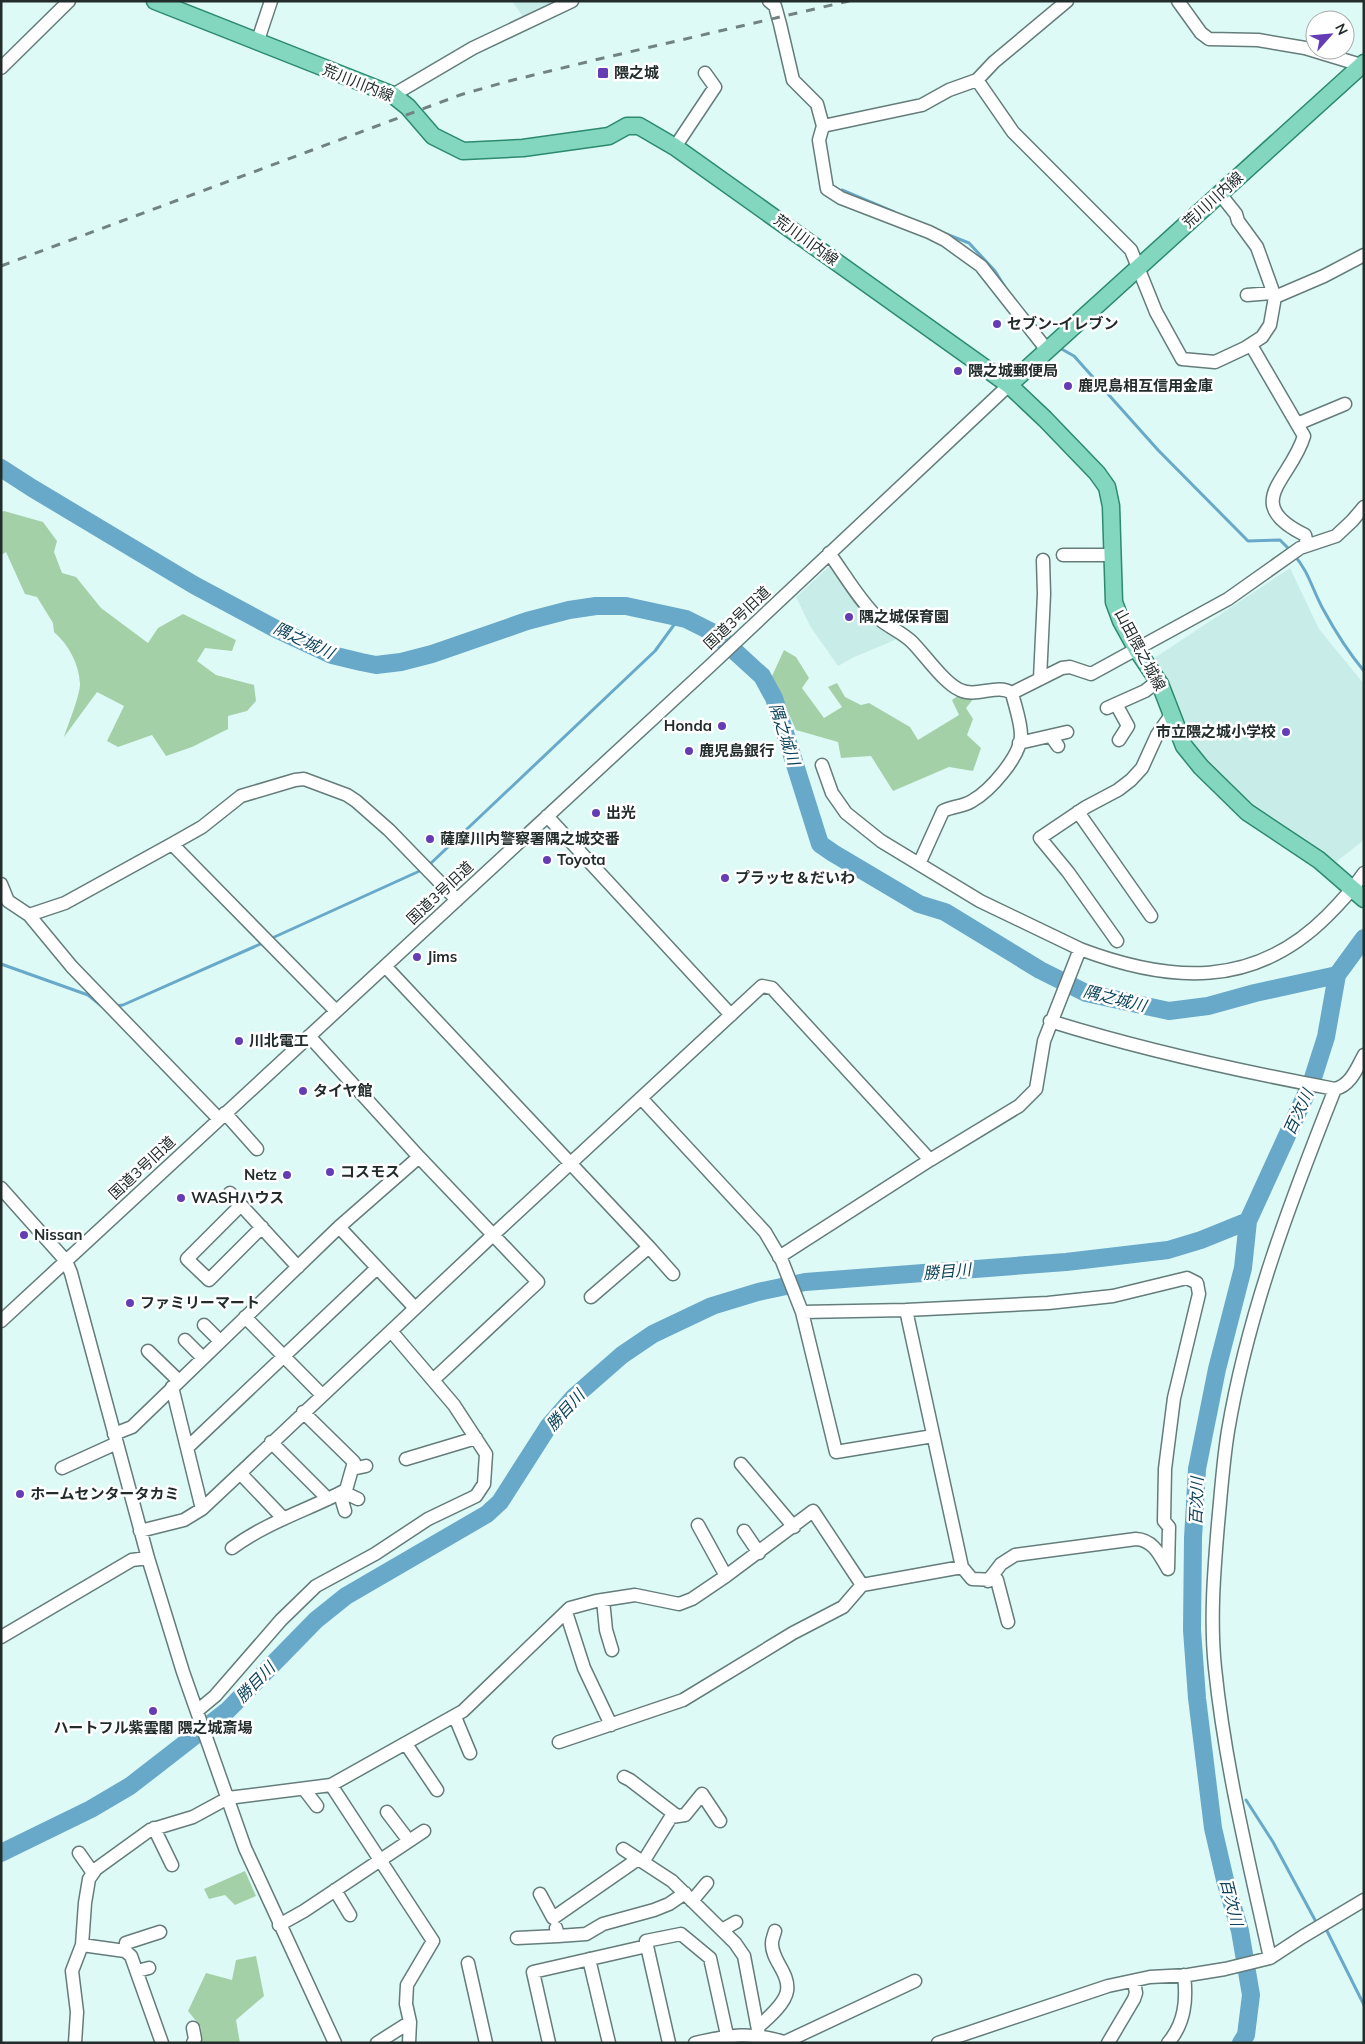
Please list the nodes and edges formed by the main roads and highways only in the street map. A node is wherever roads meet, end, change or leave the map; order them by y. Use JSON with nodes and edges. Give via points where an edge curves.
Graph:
{"nodes":[{"id":1,"x":155,"y":1,"type":"edge"},
{"id":2,"x":1363,"y":65,"type":"edge"},
{"id":3,"x":1009,"y":385,"type":"junction"},
{"id":4,"x":1358,"y":894,"type":"edge"}],
"edges":[{"from":1,"to":3,"type":"main road","name":"荒川川内線","via":[[393,95],[433,136],[463,151],[523,148],[609,136],[627,126],[639,126],[675,147]]},
{"from":2,"to":3,"type":"main road","name":"荒川川内線"},
{"from":3,"to":4,"type":"main road","name":"山田隈之城線","via":[[1065,439],[1107,487],[1114,555],[1114,602],[1137,650],[1158,681],[1184,746],[1247,812],[1319,860]]}]}
